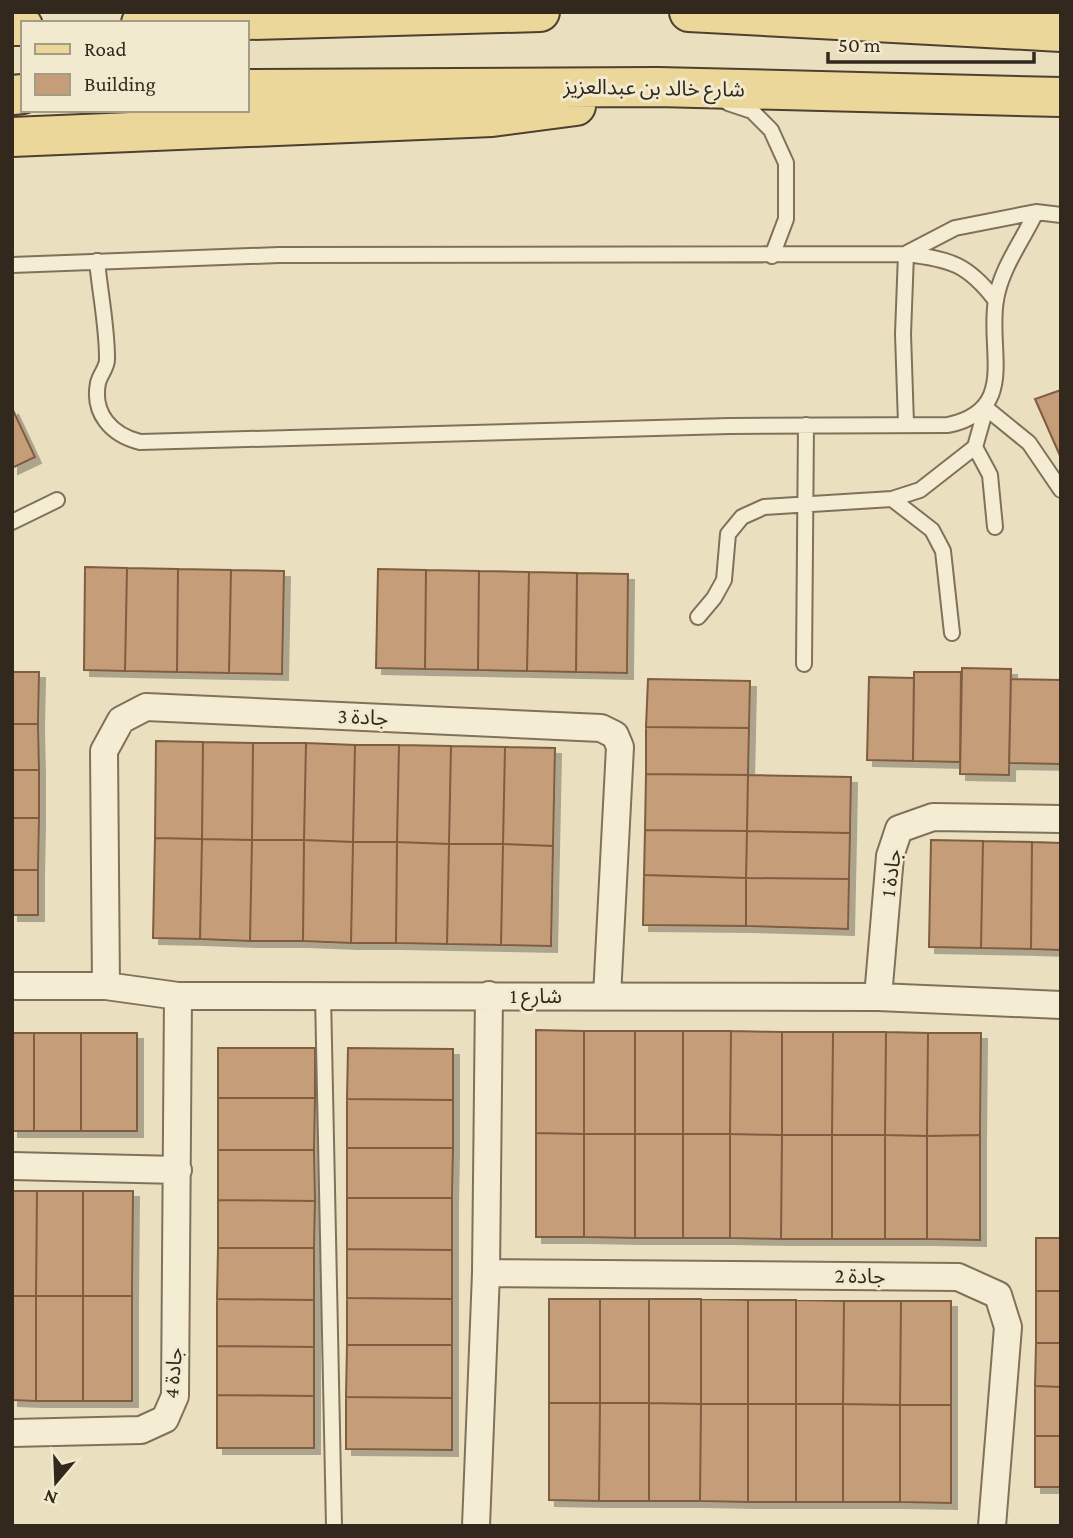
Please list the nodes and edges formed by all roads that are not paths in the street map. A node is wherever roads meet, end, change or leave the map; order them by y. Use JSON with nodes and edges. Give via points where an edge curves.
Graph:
{"nodes":[{"id":1,"x":540,"y":12,"type":"edge"},
{"id":2,"x":690,"y":12,"type":"edge"},
{"id":3,"x":214,"y":21,"type":"edge"},
{"id":4,"x":1061,"y":32,"type":"edge"},
{"id":5,"x":671,"y":87,"type":"junction"},
{"id":6,"x":248,"y":89,"type":"edge"},
{"id":7,"x":1020,"y":94,"type":"junction"},
{"id":8,"x":1061,"y":97,"type":"edge"},
{"id":9,"x":1061,"y":105,"type":"edge"},
{"id":10,"x":12,"y":138,"type":"edge"},
{"id":11,"x":1037,"y":212,"type":"junction"},
{"id":12,"x":1061,"y":215,"type":"edge"},
{"id":13,"x":906,"y":254,"type":"junction"},
{"id":14,"x":772,"y":256,"type":"junction"},
{"id":15,"x":97,"y":261,"type":"junction"},
{"id":16,"x":12,"y":265,"type":"edge"},
{"id":17,"x":996,"y":301,"type":"junction"},
{"id":18,"x":986,"y":408,"type":"junction"},
{"id":19,"x":906,"y":424,"type":"junction"},
{"id":20,"x":806,"y":425,"type":"junction"},
{"id":21,"x":975,"y":447,"type":"junction"},
{"id":22,"x":1061,"y":490,"type":"edge"},
{"id":23,"x":892,"y":499,"type":"junction"},
{"id":24,"x":57,"y":500,"type":"dead end"},
{"id":25,"x":805,"y":503,"type":"junction"},
{"id":26,"x":12,"y":522,"type":"edge"},
{"id":27,"x":995,"y":527,"type":"dead end"},
{"id":28,"x":698,"y":617,"type":"dead end"},
{"id":29,"x":952,"y":633,"type":"dead end"},
{"id":30,"x":804,"y":664,"type":"dead end"},
{"id":31,"x":1061,"y":819,"type":"edge"},
{"id":32,"x":12,"y":986,"type":"edge"},
{"id":33,"x":106,"y":986,"type":"junction"},
{"id":34,"x":323,"y":995,"type":"junction"},
{"id":35,"x":489,"y":995,"type":"junction"},
{"id":36,"x":178,"y":996,"type":"junction"},
{"id":37,"x":607,"y":996,"type":"junction"},
{"id":38,"x":878,"y":997,"type":"junction"},
{"id":39,"x":1061,"y":1004,"type":"edge"},
{"id":40,"x":12,"y":1167,"type":"edge"},
{"id":41,"x":178,"y":1170,"type":"junction"},
{"id":42,"x":486,"y":1273,"type":"junction"},
{"id":43,"x":12,"y":1433,"type":"edge"},
{"id":44,"x":334,"y":1526,"type":"edge"},
{"id":45,"x":476,"y":1526,"type":"edge"},
{"id":46,"x":992,"y":1526,"type":"edge"}],
"edges":[{"from":1,"to":3,"type":"main road"},
{"from":2,"to":4,"type":"main road"},
{"from":5,"to":6,"type":"main road","name":"شارع خالد بن عبدالعزيز"},
{"from":5,"to":7,"type":"main road","name":"شارع خالد بن عبدالعزيز"},
{"from":5,"to":10,"type":"main road","via":[[561,109],[492,117]]},
{"from":5,"to":14,"type":"lane","via":[[752,111],[771,130],[786,163],[787,190],[786,219]]},
{"from":7,"to":8,"type":"main road","name":"شارع خالد بن عبدالعزيز"},
{"from":7,"to":9,"type":"main road"},
{"from":11,"to":12,"type":"lane"},
{"from":11,"to":13,"type":"lane","via":[[955,228]]},
{"from":11,"to":17,"type":"lane","via":[[1010,260]]},
{"from":13,"to":14,"type":"lane"},
{"from":13,"to":17,"type":"lane","via":[[940,257],[957,265]]},
{"from":13,"to":19,"type":"lane"},
{"from":14,"to":15,"type":"lane","via":[[279,255]]},
{"from":15,"to":16,"type":"lane"},
{"from":15,"to":20,"type":"lane","via":[[108,362],[98,383],[100,410],[112,429],[140,442]]},
{"from":17,"to":18,"type":"lane","via":[[994,389]]},
{"from":18,"to":19,"type":"lane","via":[[970,420],[948,425]]},
{"from":18,"to":21,"type":"lane"},
{"from":18,"to":22,"type":"lane","via":[[1029,443]]},
{"from":19,"to":20,"type":"lane"},
{"from":20,"to":25,"type":"lane"},
{"from":21,"to":23,"type":"lane","via":[[920,490]]},
{"from":21,"to":27,"type":"lane","via":[[990,475]]},
{"from":23,"to":25,"type":"lane"},
{"from":23,"to":29,"type":"lane","via":[[932,530],[943,551]]},
{"from":24,"to":26,"type":"lane"},
{"from":25,"to":28,"type":"lane","via":[[764,507],[742,517],[728,534],[724,580]]},
{"from":25,"to":30,"type":"lane"},
{"from":31,"to":38,"type":"street","name":"جادة 1","via":[[933,817],[899,829],[890,856]]},
{"from":32,"to":33,"type":"street","name":"شارع 1"},
{"from":33,"to":36,"type":"street","name":"شارع 1"},
{"from":33,"to":37,"type":"street","name":"جادة 3","via":[[104,751],[121,720],[146,707],[601,728],[615,735],[620,747]]},
{"from":34,"to":35,"type":"street","name":"شارع 1"},
{"from":34,"to":36,"type":"street","name":"شارع 1"},
{"from":34,"to":44,"type":"lane"},
{"from":35,"to":37,"type":"street","name":"شارع 1"},
{"from":35,"to":42,"type":"street"},
{"from":36,"to":41,"type":"street","name":"جادة 4"},
{"from":37,"to":38,"type":"street","name":"شارع 1"},
{"from":38,"to":39,"type":"street","name":"شارع 1"},
{"from":40,"to":41,"type":"street"},
{"from":41,"to":43,"type":"street","name":"جادة 4","via":[[175,1396],[165,1419],[141,1430]]},
{"from":42,"to":45,"type":"street"},
{"from":42,"to":46,"type":"street","name":"جادة 2","via":[[958,1278],[998,1295],[1008,1327]]}]}
